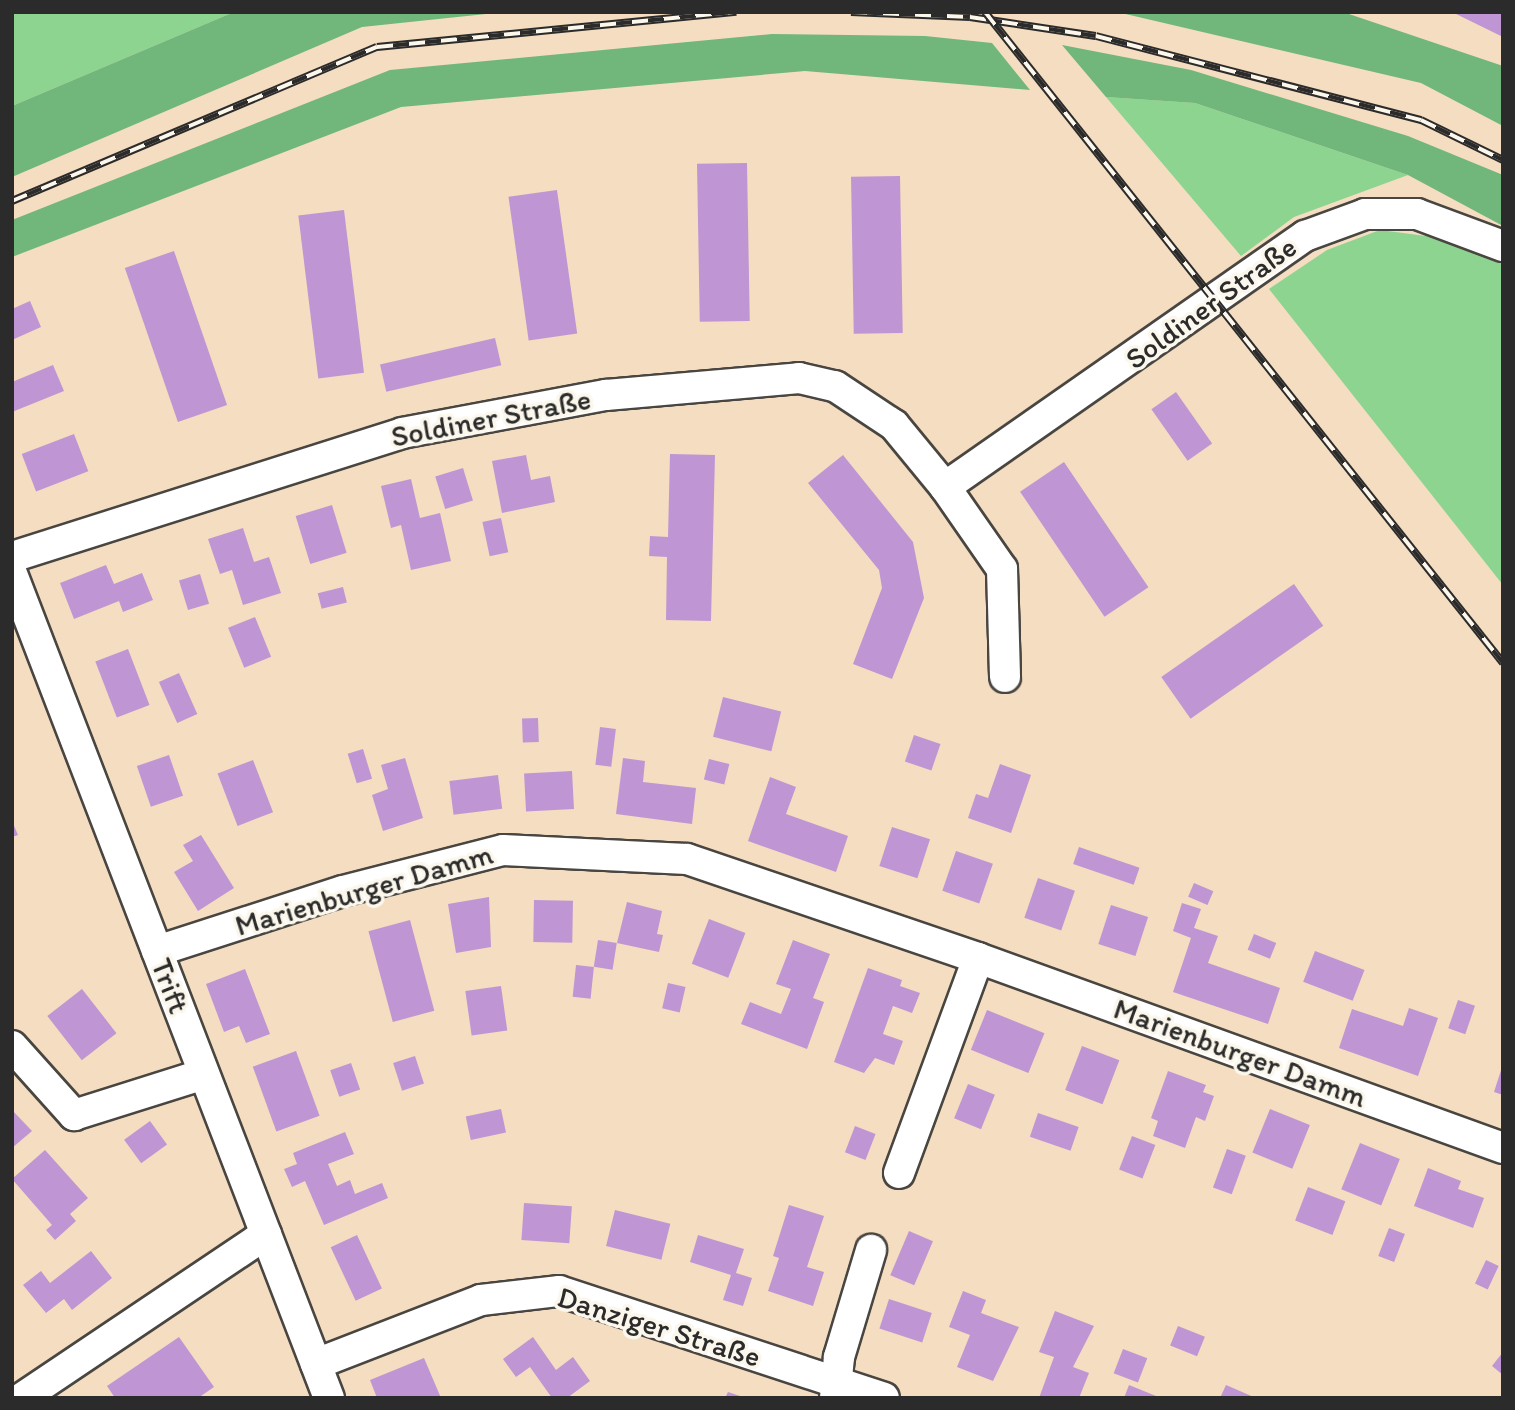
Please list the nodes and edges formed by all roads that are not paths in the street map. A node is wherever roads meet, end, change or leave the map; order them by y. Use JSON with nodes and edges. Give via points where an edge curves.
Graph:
{"nodes":[{"id":1,"x":1503,"y":246,"type":"edge"},
{"id":2,"x":945,"y":487,"type":"junction"},
{"id":3,"x":12,"y":557,"type":"edge"},
{"id":4,"x":12,"y":574,"type":"edge"},
{"id":5,"x":1005,"y":677,"type":"dead end"},
{"id":6,"x":157,"y":951,"type":"junction"},
{"id":7,"x":978,"y":958,"type":"junction"},
{"id":8,"x":12,"y":1046,"type":"edge"},
{"id":9,"x":204,"y":1074,"type":"junction"},
{"id":10,"x":1503,"y":1148,"type":"edge"},
{"id":11,"x":899,"y":1173,"type":"dead end"},
{"id":12,"x":266,"y":1234,"type":"junction"},
{"id":13,"x":871,"y":1250,"type":"dead end"},
{"id":14,"x":316,"y":1364,"type":"junction"},
{"id":15,"x":837,"y":1390,"type":"edge"},
{"id":16,"x":22,"y":1398,"type":"edge"},
{"id":17,"x":328,"y":1398,"type":"edge"},
{"id":18,"x":884,"y":1398,"type":"edge"}],
"edges":[{"from":1,"to":2,"type":"street","name":"Soldiner Straße","via":[[1417,214],[1365,214],[1305,236]]},
{"from":2,"to":3,"type":"street","name":"Soldiner Straße","via":[[894,425],[835,386],[799,378],[740,380],[606,395],[402,433]]},
{"from":2,"to":5,"type":"street","name":"Soldiner Straße","via":[[1002,569]]},
{"from":4,"to":6,"type":"street","name":"Trift"},
{"from":6,"to":7,"type":"street","name":"Marienburger Damm","via":[[343,891],[503,850],[687,859]]},
{"from":6,"to":9,"type":"street","name":"Trift"},
{"from":7,"to":10,"type":"street","name":"Marienburger Damm"},
{"from":7,"to":11,"type":"street"},
{"from":8,"to":9,"type":"street","via":[[74,1115]]},
{"from":9,"to":12,"type":"street","name":"Trift"},
{"from":12,"to":14,"type":"street","name":"Trift"},
{"from":12,"to":16,"type":"street"},
{"from":13,"to":15,"type":"street","via":[[839,1357]]},
{"from":14,"to":15,"type":"street","name":"Danziger Straße","via":[[481,1300],[559,1291]]},
{"from":14,"to":17,"type":"street","name":"Trift"},
{"from":15,"to":18,"type":"street","name":"Danziger Straße"}]}
